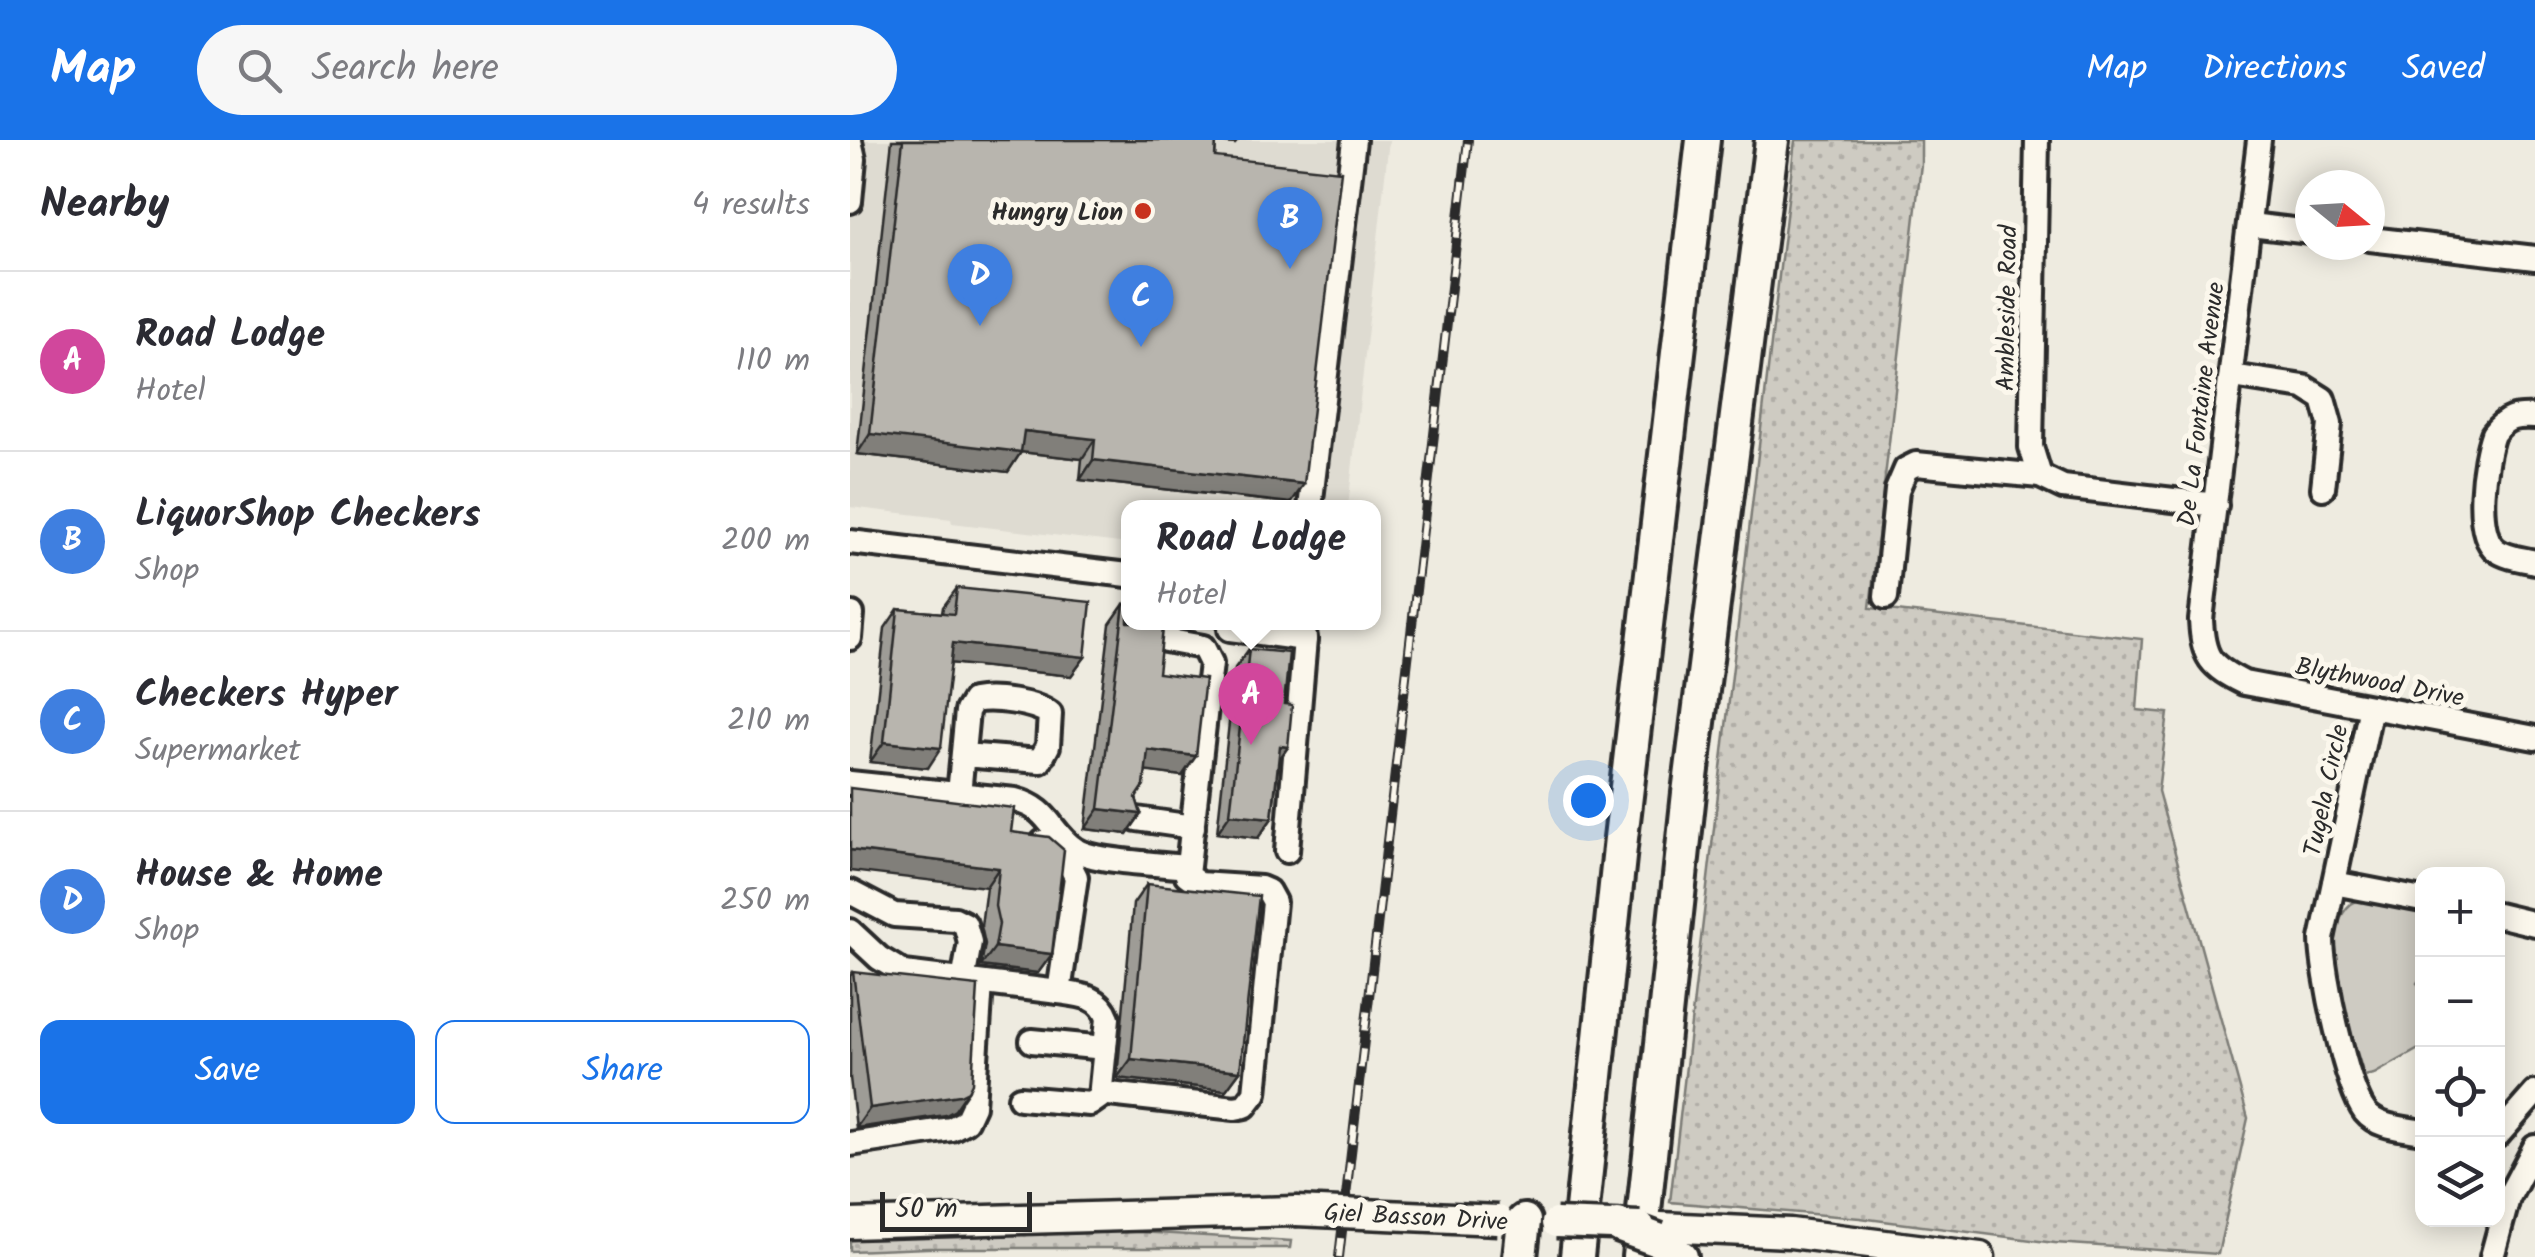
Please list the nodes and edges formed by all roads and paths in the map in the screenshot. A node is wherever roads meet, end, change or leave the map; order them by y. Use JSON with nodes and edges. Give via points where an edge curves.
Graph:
{"nodes":[{"id":1,"x":1354,"y":140,"type":"edge"},
{"id":2,"x":1703,"y":140,"type":"edge"},
{"id":3,"x":1772,"y":140,"type":"edge"},
{"id":4,"x":2036,"y":140,"type":"edge"},
{"id":5,"x":2259,"y":140,"type":"edge"},
{"id":6,"x":850,"y":142,"type":"edge"},
{"id":7,"x":850,"y":201,"type":"edge"},
{"id":8,"x":2250,"y":225,"type":"junction"},
{"id":9,"x":2295,"y":230,"type":"edge"},
{"id":10,"x":2385,"y":241,"type":"edge"},
{"id":11,"x":2535,"y":258,"type":"edge"},
{"id":12,"x":2232,"y":376,"type":"junction"},
{"id":13,"x":2535,"y":418,"type":"edge"},
{"id":14,"x":2040,"y":476,"type":"junction"},
{"id":15,"x":2323,"y":488,"type":"dead end"},
{"id":16,"x":1311,"y":500,"type":"edge"},
{"id":17,"x":2216,"y":504,"type":"junction"},
{"id":18,"x":850,"y":542,"type":"edge"},
{"id":19,"x":2535,"y":562,"type":"edge"},
{"id":20,"x":1121,"y":574,"type":"edge"},
{"id":21,"x":1886,"y":597,"type":"dead end"},
{"id":22,"x":1267,"y":630,"type":"edge"},
{"id":23,"x":1304,"y":631,"type":"edge"},
{"id":24,"x":1160,"y":639,"type":"edge"},
{"id":25,"x":2217,"y":670,"type":"joint"},
{"id":26,"x":2371,"y":707,"type":"junction"},
{"id":27,"x":2535,"y":738,"type":"edge"},
{"id":28,"x":963,"y":755,"type":"dead end"},
{"id":29,"x":850,"y":783,"type":"edge"},
{"id":30,"x":959,"y":794,"type":"junction"},
{"id":31,"x":1137,"y":819,"type":"edge"},
{"id":32,"x":1192,"y":827,"type":"junction"},
{"id":33,"x":1040,"y":840,"type":"edge"},
{"id":34,"x":1287,"y":851,"type":"dead end"},
{"id":35,"x":1188,"y":867,"type":"junction"},
{"id":36,"x":2334,"y":883,"type":"junction"},
{"id":37,"x":850,"y":892,"type":"edge"},
{"id":38,"x":2415,"y":899,"type":"edge"},
{"id":39,"x":2505,"y":917,"type":"edge"},
{"id":40,"x":2535,"y":924,"type":"edge"},
{"id":41,"x":850,"y":931,"type":"edge"},
{"id":42,"x":972,"y":982,"type":"junction"},
{"id":43,"x":1060,"y":992,"type":"junction"},
{"id":44,"x":1032,"y":1040,"type":"dead end"},
{"id":45,"x":1105,"y":1048,"type":"junction"},
{"id":46,"x":2535,"y":1093,"type":"edge"},
{"id":47,"x":1100,"y":1094,"type":"junction"},
{"id":48,"x":1020,"y":1098,"type":"dead end"},
{"id":49,"x":2505,"y":1127,"type":"edge"},
{"id":50,"x":2415,"y":1131,"type":"edge"},
{"id":51,"x":850,"y":1144,"type":"edge"},
{"id":52,"x":2535,"y":1146,"type":"edge"},
{"id":53,"x":1526,"y":1221,"type":"junction"},
{"id":54,"x":850,"y":1224,"type":"edge"},
{"id":55,"x":1618,"y":1226,"type":"joint"},
{"id":56,"x":1659,"y":1245,"type":"edge"},
{"id":57,"x":1520,"y":1257,"type":"edge"},
{"id":58,"x":1577,"y":1257,"type":"edge"},
{"id":59,"x":1980,"y":1257,"type":"edge"},
{"id":60,"x":2492,"y":1257,"type":"edge"}],
"edges":[{"from":1,"to":16,"type":"street"},
{"from":2,"to":58,"type":"highway"},
{"from":3,"to":56,"type":"highway","via":[[1689,793]]},
{"from":4,"to":14,"type":"street","name":"Ambleside Road","via":[[2031,447]]},
{"from":5,"to":8,"type":"street","name":"De La Fontaine Avenue"},
{"from":6,"to":7,"type":"street"},
{"from":8,"to":9,"type":"street"},
{"from":8,"to":12,"type":"street","name":"De La Fontaine Avenue"},
{"from":10,"to":11,"type":"street"},
{"from":12,"to":15,"type":"street","via":[[2304,386],[2323,399],[2330,424]]},
{"from":12,"to":17,"type":"street","name":"De La Fontaine Avenue"},
{"from":13,"to":19,"type":"street","via":[[2513,416],[2493,434],[2482,525],[2497,551]]},
{"from":14,"to":17,"type":"street","via":[[2063,487]]},
{"from":14,"to":21,"type":"street","via":[[1927,463],[1906,469]]},
{"from":17,"to":25,"type":"street","name":"De La Fontaine Avenue","via":[[2201,620],[2202,648]]},
{"from":18,"to":20,"type":"street"},
{"from":22,"to":23,"type":"street"},
{"from":23,"to":34,"type":"street"},
{"from":24,"to":32,"type":"street","via":[[1203,647],[1211,663]]},
{"from":25,"to":26,"type":"street","name":"Blythwood Drive","via":[[2244,684]]},
{"from":26,"to":27,"type":"street","name":"Blythwood Drive"},
{"from":26,"to":36,"type":"street","name":"Tugela Circle"},
{"from":28,"to":30,"type":"street"},
{"from":29,"to":30,"type":"street"},
{"from":30,"to":35,"type":"street","via":[[1028,804],[1086,854]]},
{"from":31,"to":32,"type":"street"},
{"from":32,"to":35,"type":"street"},
{"from":33,"to":43,"type":"street","via":[[1076,877]]},
{"from":35,"to":47,"type":"street","via":[[1198,884],[1261,888],[1274,902],[1256,1094],[1235,1108]]},
{"from":36,"to":38,"type":"street","name":"Tugela Circle"},
{"from":36,"to":50,"type":"street","name":"Tugela Circle","via":[[2322,965],[2358,1098],[2380,1124]]},
{"from":37,"to":42,"type":"street","via":[[894,915],[966,924]]},
{"from":39,"to":40,"type":"street"},
{"from":41,"to":42,"type":"street","via":[[904,974]]},
{"from":42,"to":43,"type":"street"},
{"from":42,"to":51,"type":"street","via":[[973,1106],[966,1121],[951,1130]]},
{"from":43,"to":45,"type":"street","via":[[1089,996],[1104,1007]]},
{"from":44,"to":45,"type":"street"},
{"from":45,"to":47,"type":"street"},
{"from":46,"to":49,"type":"street"},
{"from":47,"to":48,"type":"street","via":[[1090,1104]]},
{"from":52,"to":60,"type":"street","via":[[2508,1198]]},
{"from":53,"to":54,"type":"main road","name":"Giel Basson Drive","bridge":true,"via":[[1296,1211]]},
{"from":53,"to":55,"type":"main road","name":"Giel Basson Drive","bridge":true},
{"from":53,"to":57,"type":"highway"},
{"from":55,"to":56,"type":"highway","bridge":true},
{"from":56,"to":59,"type":"main road","via":[[1790,1234]]}]}
